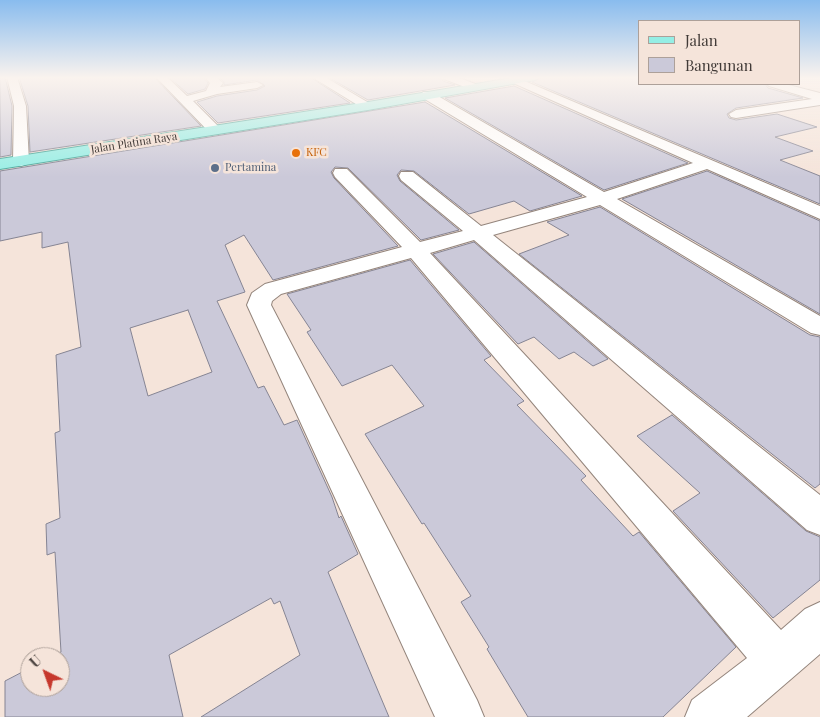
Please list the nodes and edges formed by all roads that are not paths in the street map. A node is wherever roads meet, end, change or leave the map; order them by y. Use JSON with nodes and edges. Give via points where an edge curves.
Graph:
{"nodes":[{"id":1,"x":20,"y":110,"type":"edge"},
{"id":2,"x":195,"y":110,"type":"edge"},
{"id":3,"x":340,"y":110,"type":"edge"},
{"id":4,"x":454,"y":110,"type":"edge"},
{"id":5,"x":584,"y":110,"type":"edge"},
{"id":6,"x":756,"y":110,"type":"edge"},
{"id":7,"x":736,"y":114,"type":"dead end"},
{"id":8,"x":215,"y":130,"type":"junction"},
{"id":9,"x":21,"y":161,"type":"junction"},
{"id":10,"x":0,"y":164,"type":"edge"},
{"id":11,"x":706,"y":164,"type":"junction"},
{"id":12,"x":341,"y":173,"type":"dead end"},
{"id":13,"x":407,"y":176,"type":"dead end"},
{"id":14,"x":600,"y":199,"type":"junction"},
{"id":15,"x":820,"y":213,"type":"edge"},
{"id":16,"x":478,"y":232,"type":"junction"},
{"id":17,"x":416,"y":250,"type":"junction"},
{"id":18,"x":820,"y":327,"type":"edge"},
{"id":19,"x":820,"y":518,"type":"edge"},
{"id":20,"x":820,"y":624,"type":"edge"},
{"id":21,"x":779,"y":661,"type":"junction"},
{"id":22,"x":460,"y":717,"type":"edge"},
{"id":23,"x":709,"y":717,"type":"edge"}],
"edges":[{"from":1,"to":9,"type":"street"},
{"from":2,"to":8,"type":"street"},
{"from":3,"to":8,"type":"main road","name":"Jalan Platina Raya"},
{"from":4,"to":14,"type":"street"},
{"from":5,"to":11,"type":"street"},
{"from":6,"to":7,"type":"street"},
{"from":8,"to":9,"type":"main road","name":"Jalan Platina Raya"},
{"from":9,"to":10,"type":"main road","name":"Jalan Platina Raya"},
{"from":11,"to":14,"type":"street"},
{"from":11,"to":15,"type":"street"},
{"from":12,"to":17,"type":"street"},
{"from":13,"to":16,"type":"street"},
{"from":14,"to":16,"type":"street"},
{"from":14,"to":18,"type":"street"},
{"from":16,"to":17,"type":"street"},
{"from":16,"to":19,"type":"street"},
{"from":17,"to":21,"type":"street"},
{"from":17,"to":22,"type":"street","via":[[273,289],[260,298],[259,305]]},
{"from":20,"to":21,"type":"street"},
{"from":21,"to":23,"type":"street"}]}
